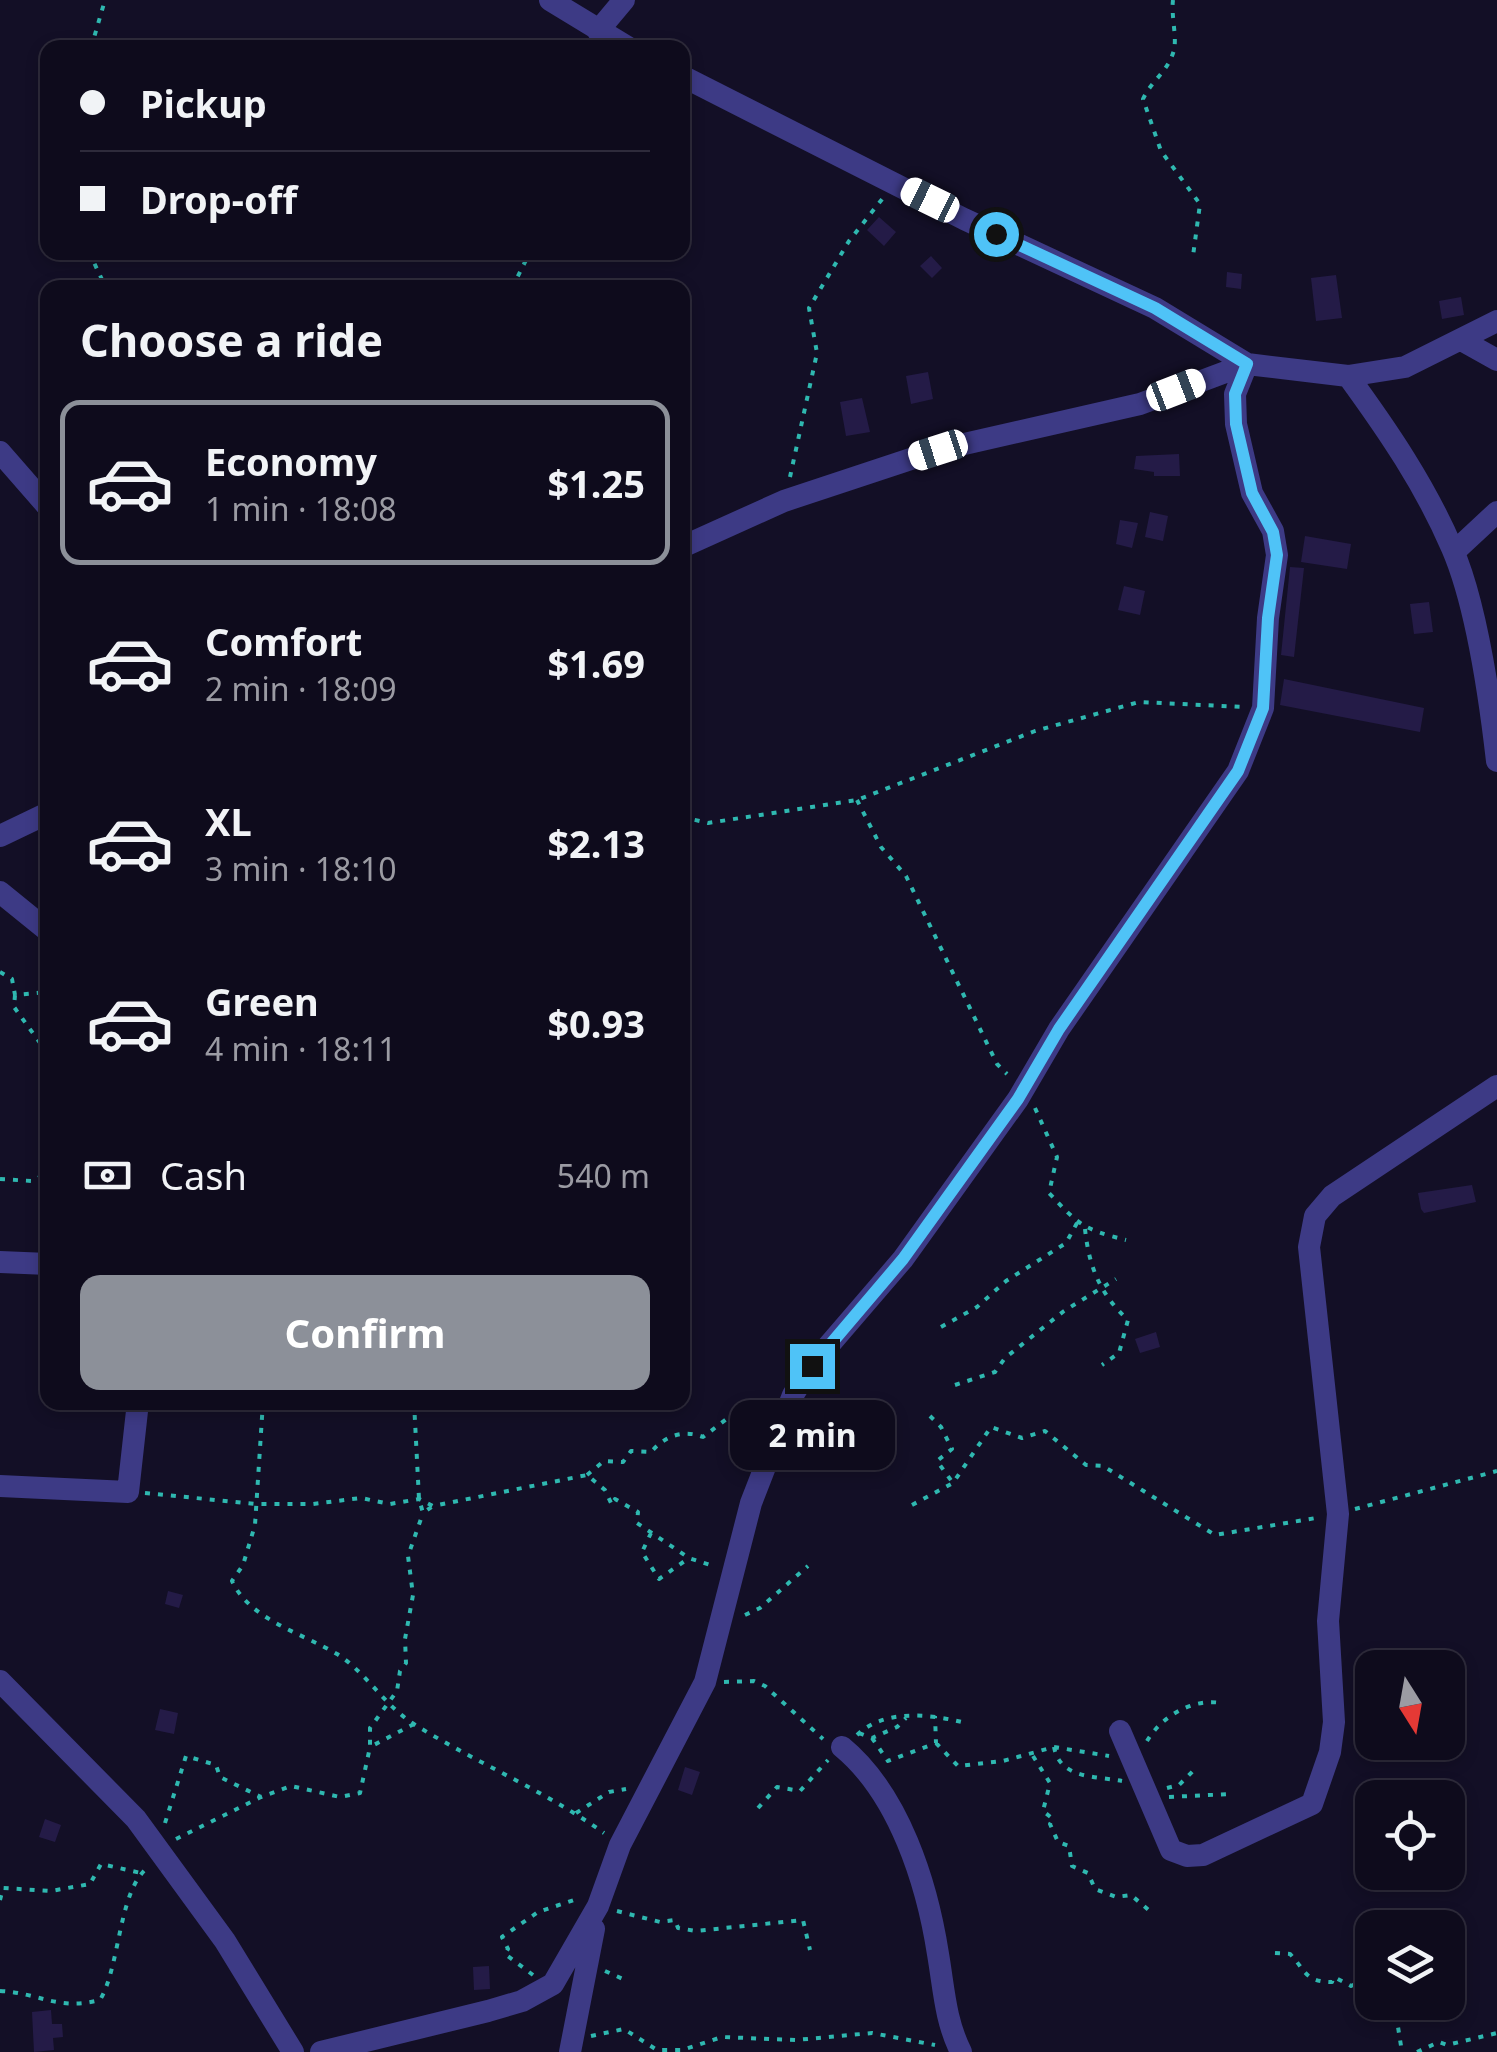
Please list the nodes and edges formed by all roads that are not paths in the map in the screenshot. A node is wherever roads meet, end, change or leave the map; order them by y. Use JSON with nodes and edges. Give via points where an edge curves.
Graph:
{"nodes":[{"id":1,"x":550,"y":0,"type":"edge"},
{"id":2,"x":624,"y":0,"type":"edge"},
{"id":3,"x":598,"y":30,"type":"junction"},
{"id":4,"x":616,"y":40,"type":"edge"},
{"id":5,"x":690,"y":80,"type":"edge"},
{"id":6,"x":1497,"y":321,"type":"edge"},
{"id":7,"x":1463,"y":342,"type":"junction"},
{"id":8,"x":1497,"y":360,"type":"edge"},
{"id":9,"x":1247,"y":364,"type":"junction"},
{"id":10,"x":1348,"y":376,"type":"junction"},
{"id":11,"x":0,"y":452,"type":"edge"},
{"id":12,"x":40,"y":498,"type":"edge"},
{"id":13,"x":1497,"y":512,"type":"edge"},
{"id":14,"x":690,"y":542,"type":"edge"},
{"id":15,"x":1454,"y":552,"type":"junction"},
{"id":16,"x":1497,"y":761,"type":"edge"},
{"id":17,"x":40,"y":816,"type":"edge"},
{"id":18,"x":0,"y":836,"type":"edge"},
{"id":19,"x":0,"y":892,"type":"edge"},
{"id":20,"x":40,"y":924,"type":"edge"},
{"id":21,"x":1497,"y":1086,"type":"edge"},
{"id":22,"x":0,"y":1262,"type":"edge"},
{"id":23,"x":40,"y":1264,"type":"edge"},
{"id":24,"x":137,"y":1410,"type":"edge"},
{"id":25,"x":0,"y":1486,"type":"edge"},
{"id":26,"x":0,"y":1681,"type":"edge"},
{"id":27,"x":1120,"y":1731,"type":"dead end"},
{"id":28,"x":850,"y":1740,"type":"road end"},
{"id":29,"x":598,"y":1906,"type":"junction"},
{"id":30,"x":571,"y":2046,"type":"edge"},
{"id":31,"x":292,"y":2052,"type":"edge"},
{"id":32,"x":321,"y":2052,"type":"edge"},
{"id":33,"x":961,"y":2052,"type":"edge"}],
"edges":[{"from":1,"to":3,"type":"street"},
{"from":2,"to":3,"type":"street"},
{"from":3,"to":4,"type":"street"},
{"from":5,"to":9,"type":"street","via":[[1155,308]]},
{"from":6,"to":7,"type":"street"},
{"from":7,"to":8,"type":"street"},
{"from":7,"to":10,"type":"street","via":[[1405,367]]},
{"from":9,"to":10,"type":"street"},
{"from":9,"to":14,"type":"street","via":[[1140,404],[938,450],[784,501]]},
{"from":9,"to":29,"type":"street","via":[[1235,394],[1236,424],[1252,493],[1277,555],[1263,708],[1238,771],[1018,1099],[903,1259],[793,1395],[752,1503],[704,1682],[620,1844]]},
{"from":10,"to":15,"type":"street","via":[[1408,460]]},
{"from":11,"to":12,"type":"street"},
{"from":13,"to":15,"type":"street"},
{"from":15,"to":16,"type":"street","via":[[1489,695]]},
{"from":17,"to":18,"type":"street"},
{"from":19,"to":20,"type":"street"},
{"from":21,"to":27,"type":"street","via":[[1332,1196],[1314,1216],[1309,1247],[1338,1514],[1328,1621],[1334,1722],[1312,1804],[1203,1855],[1171,1850]]},
{"from":22,"to":23,"type":"street"},
{"from":24,"to":25,"type":"street","via":[[128,1492]]},
{"from":26,"to":31,"type":"street","via":[[136,1818],[225,1941]]},
{"from":28,"to":33,"type":"street","via":[[896,1820],[929,1908],[944,2004]]},
{"from":29,"to":30,"type":"street"},
{"from":29,"to":32,"type":"street","via":[[553,1984],[505,2006]]}]}
